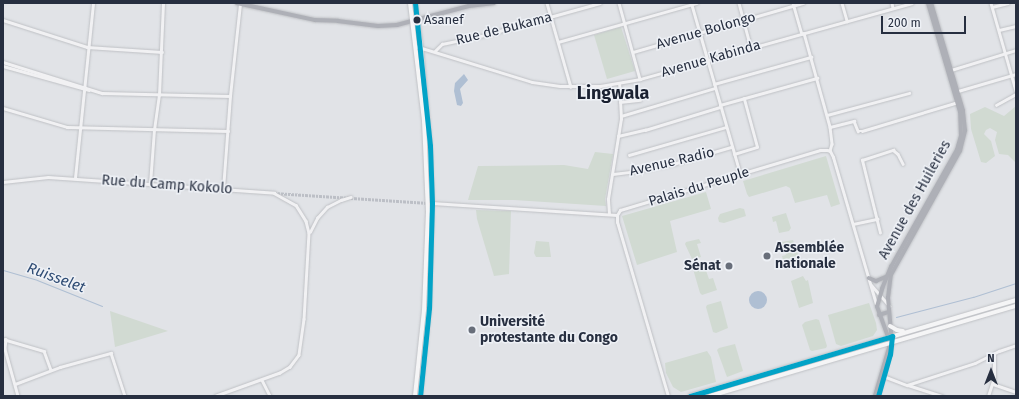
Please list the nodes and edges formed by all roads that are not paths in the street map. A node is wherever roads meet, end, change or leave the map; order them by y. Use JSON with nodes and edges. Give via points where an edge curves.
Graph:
{"nodes":[{"id":1,"x":93,"y":3,"type":"edge"},
{"id":2,"x":158,"y":3,"type":"edge"},
{"id":3,"x":163,"y":3,"type":"edge"},
{"id":4,"x":238,"y":3,"type":"edge"},
{"id":5,"x":410,"y":3,"type":"edge"},
{"id":6,"x":414,"y":3,"type":"edge"},
{"id":7,"x":494,"y":3,"type":"edge"},
{"id":8,"x":547,"y":3,"type":"edge"},
{"id":9,"x":600,"y":3,"type":"edge"},
{"id":10,"x":619,"y":3,"type":"edge"},
{"id":11,"x":696,"y":3,"type":"edge"},
{"id":12,"x":739,"y":3,"type":"edge"},
{"id":13,"x":803,"y":3,"type":"edge"},
{"id":14,"x":842,"y":3,"type":"edge"},
{"id":15,"x":892,"y":3,"type":"edge"},
{"id":16,"x":912,"y":3,"type":"edge"},
{"id":17,"x":928,"y":3,"type":"edge"},
{"id":18,"x":931,"y":3,"type":"edge"},
{"id":19,"x":991,"y":3,"type":"edge"},
{"id":20,"x":1008,"y":3,"type":"edge"},
{"id":21,"x":468,"y":4,"type":"edge"},
{"id":22,"x":691,"y":4,"type":"edge"},
{"id":23,"x":793,"y":4,"type":"edge"},
{"id":24,"x":992,"y":7,"type":"junction"},
{"id":25,"x":893,"y":8,"type":"junction"},
{"id":26,"x":551,"y":18,"type":"junction"},
{"id":27,"x":3,"y":20,"type":"edge"},
{"id":28,"x":415,"y":20,"type":"junction"},
{"id":29,"x":744,"y":20,"type":"junction"},
{"id":30,"x":846,"y":21,"type":"junction"},
{"id":31,"x":624,"y":23,"type":"junction"},
{"id":32,"x":1016,"y":26,"type":"edge"},
{"id":33,"x":999,"y":30,"type":"junction"},
{"id":34,"x":699,"y":32,"type":"junction"},
{"id":35,"x":803,"y":33,"type":"junction"},
{"id":36,"x":558,"y":42,"type":"junction"},
{"id":37,"x":416,"y":46,"type":"junction"},
{"id":38,"x":87,"y":47,"type":"junction"},
{"id":39,"x":421,"y":47,"type":"junction"},
{"id":40,"x":752,"y":48,"type":"junction"},
{"id":41,"x":1016,"y":50,"type":"edge"},
{"id":42,"x":435,"y":51,"type":"junction"},
{"id":43,"x":162,"y":52,"type":"junction"},
{"id":44,"x":633,"y":52,"type":"junction"},
{"id":45,"x":1005,"y":54,"type":"junction"},
{"id":46,"x":811,"y":57,"type":"junction"},
{"id":47,"x":707,"y":60,"type":"junction"},
{"id":48,"x":3,"y":62,"type":"edge"},
{"id":49,"x":3,"y":66,"type":"edge"},
{"id":50,"x":950,"y":70,"type":"junction"},
{"id":51,"x":1016,"y":74,"type":"edge"},
{"id":52,"x":1011,"y":75,"type":"junction"},
{"id":53,"x":817,"y":78,"type":"junction"},
{"id":54,"x":640,"y":79,"type":"junction"},
{"id":55,"x":619,"y":84,"type":"junction"},
{"id":56,"x":714,"y":84,"type":"junction"},
{"id":57,"x":571,"y":87,"type":"junction"},
{"id":58,"x":83,"y":88,"type":"junction"},
{"id":59,"x":715,"y":88,"type":"junction"},
{"id":60,"x":958,"y":91,"type":"junction"},
{"id":61,"x":1016,"y":92,"type":"edge"},
{"id":62,"x":909,"y":93,"type":"dead end"},
{"id":63,"x":159,"y":95,"type":"junction"},
{"id":64,"x":230,"y":96,"type":"junction"},
{"id":65,"x":744,"y":99,"type":"junction"},
{"id":66,"x":640,"y":100,"type":"dead end"},
{"id":67,"x":620,"y":102,"type":"junction"},
{"id":68,"x":958,"y":102,"type":"junction"},
{"id":69,"x":996,"y":105,"type":"dead end"},
{"id":70,"x":720,"y":106,"type":"junction"},
{"id":71,"x":3,"y":108,"type":"edge"},
{"id":72,"x":827,"y":114,"type":"junction"},
{"id":73,"x":621,"y":116,"type":"junction"},
{"id":74,"x":726,"y":127,"type":"junction"},
{"id":75,"x":830,"y":127,"type":"junction"},
{"id":76,"x":80,"y":128,"type":"junction"},
{"id":77,"x":154,"y":130,"type":"junction"},
{"id":78,"x":228,"y":131,"type":"junction"},
{"id":79,"x":618,"y":136,"type":"junction"},
{"id":80,"x":731,"y":147,"type":"junction"},
{"id":81,"x":830,"y":151,"type":"junction"},
{"id":82,"x":734,"y":154,"type":"junction"},
{"id":83,"x":629,"y":155,"type":"dead end"},
{"id":84,"x":903,"y":164,"type":"dead end"},
{"id":85,"x":612,"y":174,"type":"junction"},
{"id":86,"x":740,"y":174,"type":"junction"},
{"id":87,"x":75,"y":178,"type":"junction"},
{"id":88,"x":3,"y":182,"type":"edge"},
{"id":89,"x":150,"y":184,"type":"junction"},
{"id":90,"x":223,"y":189,"type":"junction"},
{"id":91,"x":351,"y":197,"type":"dead end"},
{"id":92,"x":430,"y":203,"type":"junction"},
{"id":93,"x":609,"y":214,"type":"junction"},
{"id":94,"x":617,"y":215,"type":"junction"},
{"id":95,"x":877,"y":219,"type":"junction"},
{"id":96,"x":853,"y":224,"type":"junction"},
{"id":97,"x":309,"y":233,"type":"junction"},
{"id":98,"x":880,"y":233,"type":"dead end"},
{"id":99,"x":895,"y":263,"type":"junction"},
{"id":100,"x":886,"y":277,"type":"junction"},
{"id":101,"x":869,"y":278,"type":"junction"},
{"id":102,"x":871,"y":285,"type":"junction"},
{"id":103,"x":879,"y":296,"type":"junction"},
{"id":104,"x":1016,"y":300,"type":"edge"},
{"id":105,"x":876,"y":306,"type":"junction"},
{"id":106,"x":889,"y":306,"type":"junction"},
{"id":107,"x":1016,"y":306,"type":"edge"},
{"id":108,"x":889,"y":312,"type":"junction"},
{"id":109,"x":879,"y":315,"type":"junction"},
{"id":110,"x":890,"y":326,"type":"junction"},
{"id":111,"x":912,"y":330,"type":"junction"},
{"id":112,"x":890,"y":337,"type":"junction"},
{"id":113,"x":4,"y":339,"type":"edge"},
{"id":114,"x":891,"y":343,"type":"junction"},
{"id":115,"x":1016,"y":345,"type":"edge"},
{"id":116,"x":994,"y":354,"type":"junction"},
{"id":117,"x":51,"y":370,"type":"junction"},
{"id":118,"x":882,"y":376,"type":"junction"},
{"id":119,"x":262,"y":380,"type":"junction"},
{"id":120,"x":14,"y":384,"type":"junction"},
{"id":121,"x":907,"y":384,"type":"junction"},
{"id":122,"x":993,"y":384,"type":"junction"},
{"id":123,"x":1016,"y":392,"type":"edge"},
{"id":124,"x":18,"y":396,"type":"edge"},
{"id":125,"x":125,"y":396,"type":"edge"},
{"id":126,"x":216,"y":396,"type":"edge"},
{"id":127,"x":270,"y":396,"type":"edge"},
{"id":128,"x":415,"y":396,"type":"edge"},
{"id":129,"x":420,"y":396,"type":"edge"},
{"id":130,"x":668,"y":396,"type":"edge"},
{"id":131,"x":690,"y":396,"type":"edge"},
{"id":132,"x":710,"y":396,"type":"edge"},
{"id":133,"x":876,"y":396,"type":"edge"},
{"id":134,"x":942,"y":396,"type":"edge"},
{"id":135,"x":988,"y":396,"type":"edge"}],
"edges":[{"from":1,"to":38,"type":"street"},
{"from":2,"to":3,"type":"street"},
{"from":3,"to":43,"type":"street"},
{"from":4,"to":28,"type":"main road","via":[[318,21],[378,26]]},
{"from":4,"to":64,"type":"street"},
{"from":5,"to":28,"type":"main road"},
{"from":6,"to":28,"type":"main road"},
{"from":7,"to":21,"type":"main road"},
{"from":8,"to":26,"type":"street"},
{"from":9,"to":26,"type":"street","name":"Rue de Bukama"},
{"from":10,"to":31,"type":"street"},
{"from":11,"to":22,"type":"street"},
{"from":12,"to":29,"type":"street"},
{"from":13,"to":23,"type":"street","name":"Avenue Bolongo"},
{"from":14,"to":30,"type":"street"},
{"from":15,"to":25,"type":"street"},
{"from":16,"to":25,"type":"street","name":"Avenue Kabinda"},
{"from":17,"to":50,"type":"main road","name":"Avenue des Huileries"},
{"from":18,"to":50,"type":"main road","name":"Avenue des Huileries"},
{"from":19,"to":24,"type":"street"},
{"from":20,"to":24,"type":"street"},
{"from":21,"to":28,"type":"main road"},
{"from":22,"to":31,"type":"street"},
{"from":22,"to":34,"type":"street"},
{"from":23,"to":29,"type":"street","name":"Avenue Bolongo"},
{"from":23,"to":35,"type":"street"},
{"from":24,"to":33,"type":"street"},
{"from":25,"to":30,"type":"street","name":"Avenue Kabinda"},
{"from":26,"to":36,"type":"street"},
{"from":26,"to":42,"type":"street","name":"Rue de Bukama","via":[[442,44]]},
{"from":27,"to":38,"type":"street"},
{"from":28,"to":37,"type":"main road"},
{"from":28,"to":39,"type":"main road"},
{"from":29,"to":34,"type":"street","name":"Avenue Bolongo"},
{"from":29,"to":40,"type":"street"},
{"from":30,"to":35,"type":"street","name":"Avenue Kabinda"},
{"from":31,"to":36,"type":"street"},
{"from":31,"to":44,"type":"street"},
{"from":32,"to":33,"type":"street"},
{"from":33,"to":45,"type":"street"},
{"from":34,"to":44,"type":"street","name":"Avenue Bolongo"},
{"from":34,"to":47,"type":"street"},
{"from":35,"to":40,"type":"street","name":"Avenue Kabinda"},
{"from":35,"to":46,"type":"street"},
{"from":36,"to":57,"type":"street"},
{"from":37,"to":39,"type":"street","name":"Avenue Kabinda"},
{"from":37,"to":128,"type":"main road","via":[[424,120],[428,211],[424,310]]},
{"from":38,"to":43,"type":"street"},
{"from":38,"to":58,"type":"street"},
{"from":39,"to":42,"type":"street","name":"Avenue Kabinda"},
{"from":39,"to":92,"type":"main road","via":[[430,146]]},
{"from":40,"to":47,"type":"street","name":"Avenue Kabinda"},
{"from":41,"to":45,"type":"street"},
{"from":42,"to":57,"type":"street","name":"Avenue Kabinda","via":[[516,78]]},
{"from":43,"to":63,"type":"street"},
{"from":44,"to":54,"type":"street"},
{"from":45,"to":50,"type":"street"},
{"from":45,"to":52,"type":"street"},
{"from":46,"to":53,"type":"street"},
{"from":46,"to":56,"type":"street"},
{"from":47,"to":54,"type":"street","name":"Avenue Kabinda"},
{"from":47,"to":56,"type":"street"},
{"from":48,"to":58,"type":"street"},
{"from":49,"to":58,"type":"street"},
{"from":50,"to":60,"type":"main road","name":"Avenue des Huileries"},
{"from":50,"to":68,"type":"main road","name":"Avenue des Huileries"},
{"from":51,"to":52,"type":"street"},
{"from":52,"to":60,"type":"street"},
{"from":52,"to":61,"type":"street"},
{"from":53,"to":65,"type":"street"},
{"from":53,"to":72,"type":"street"},
{"from":54,"to":55,"type":"street","name":"Avenue Kabinda"},
{"from":55,"to":57,"type":"street","name":"Avenue Kabinda"},
{"from":55,"to":67,"type":"street"},
{"from":56,"to":59,"type":"street"},
{"from":58,"to":63,"type":"street","via":[[105,93]]},
{"from":58,"to":76,"type":"street"},
{"from":59,"to":70,"type":"street"},
{"from":59,"to":73,"type":"street"},
{"from":60,"to":99,"type":"main road","name":"Avenue des Huileries","via":[[966,132],[962,145]]},
{"from":61,"to":69,"type":"street"},
{"from":62,"to":72,"type":"street"},
{"from":63,"to":64,"type":"street"},
{"from":63,"to":77,"type":"street"},
{"from":64,"to":78,"type":"street"},
{"from":65,"to":70,"type":"street"},
{"from":65,"to":82,"type":"street","via":[[757,147]]},
{"from":66,"to":67,"type":"street"},
{"from":67,"to":73,"type":"street"},
{"from":68,"to":75,"type":"street","via":[[860,132],[854,121]]},
{"from":68,"to":99,"type":"main road","name":"Avenue des Huileries","via":[[962,120],[959,144]]},
{"from":70,"to":74,"type":"street"},
{"from":70,"to":79,"type":"street"},
{"from":71,"to":76,"type":"street","via":[[64,126]]},
{"from":72,"to":75,"type":"street"},
{"from":73,"to":79,"type":"street"},
{"from":74,"to":80,"type":"street"},
{"from":74,"to":83,"type":"street"},
{"from":75,"to":81,"type":"street"},
{"from":76,"to":77,"type":"street"},
{"from":76,"to":87,"type":"street"},
{"from":77,"to":78,"type":"street"},
{"from":77,"to":89,"type":"street"},
{"from":78,"to":90,"type":"street"},
{"from":79,"to":85,"type":"street"},
{"from":80,"to":82,"type":"street"},
{"from":80,"to":85,"type":"street","name":"Avenue Radio","via":[[666,165]]},
{"from":81,"to":86,"type":"street","name":"Palais du Peuple","via":[[820,150]]},
{"from":81,"to":96,"type":"street"},
{"from":82,"to":86,"type":"street"},
{"from":84,"to":95,"type":"street","via":[[893,150],[862,160]]},
{"from":85,"to":93,"type":"street","via":[[608,199]]},
{"from":86,"to":94,"type":"street","name":"Palais du Peuple","via":[[620,210]]},
{"from":87,"to":88,"type":"street","name":"Rue du Camp Kokolo","via":[[38,177]]},
{"from":87,"to":89,"type":"street","name":"Rue du Camp Kokolo"},
{"from":89,"to":90,"type":"street","name":"Rue du Camp Kokolo"},
{"from":90,"to":97,"type":"street","name":"Rue du Camp Kokolo","via":[[274,192],[282,196],[301,212]]},
{"from":91,"to":97,"type":"street","name":"Rue du Camp Kokolo","via":[[327,207],[316,218]]},
{"from":92,"to":93,"type":"street"},
{"from":92,"to":129,"type":"main road","via":[[429,308]]},
{"from":93,"to":94,"type":"street"},
{"from":94,"to":130,"type":"street"},
{"from":95,"to":96,"type":"street"},
{"from":95,"to":98,"type":"street"},
{"from":96,"to":101,"type":"street"},
{"from":97,"to":119,"type":"street","name":"Rue du Camp Kokolo","via":[[300,350],[294,362],[285,370]]},
{"from":99,"to":100,"type":"main road","name":"Avenue des Huileries"},
{"from":99,"to":106,"type":"main road","name":"Avenue des Huileries","via":[[890,281]]},
{"from":100,"to":101,"type":"main road","via":[[876,280]]},
{"from":100,"to":103,"type":"main road","name":"Avenue des Huileries"},
{"from":101,"to":102,"type":"street"},
{"from":102,"to":103,"type":"street"},
{"from":102,"to":105,"type":"street"},
{"from":103,"to":105,"type":"main road","name":"Avenue des Huileries"},
{"from":103,"to":106,"type":"street"},
{"from":104,"to":111,"type":"main road"},
{"from":105,"to":109,"type":"main road"},
{"from":106,"to":108,"type":"main road","name":"Avenue des Huileries"},
{"from":107,"to":114,"type":"main road"},
{"from":108,"to":109,"type":"main road"},
{"from":108,"to":110,"type":"main road","name":"Avenue des Huileries"},
{"from":109,"to":112,"type":"main road"},
{"from":110,"to":111,"type":"main road","via":[[897,330]]},
{"from":110,"to":112,"type":"main road","name":"Avenue des Huileries"},
{"from":111,"to":112,"type":"main road"},
{"from":112,"to":114,"type":"main road"},
{"from":112,"to":131,"type":"main road"},
{"from":113,"to":117,"type":"street","via":[[44,351]]},
{"from":113,"to":120,"type":"street"},
{"from":114,"to":118,"type":"main road"},
{"from":114,"to":132,"type":"main road"},
{"from":115,"to":116,"type":"street"},
{"from":116,"to":121,"type":"street","via":[[975,363]]},
{"from":116,"to":122,"type":"street"},
{"from":117,"to":120,"type":"street"},
{"from":117,"to":125,"type":"street","via":[[111,353]]},
{"from":118,"to":121,"type":"street"},
{"from":118,"to":133,"type":"main road"},
{"from":119,"to":126,"type":"street","name":"Rue du Camp Kokolo"},
{"from":119,"to":127,"type":"street"},
{"from":120,"to":124,"type":"street"},
{"from":121,"to":134,"type":"street"},
{"from":122,"to":123,"type":"street"},
{"from":122,"to":135,"type":"street"}]}
